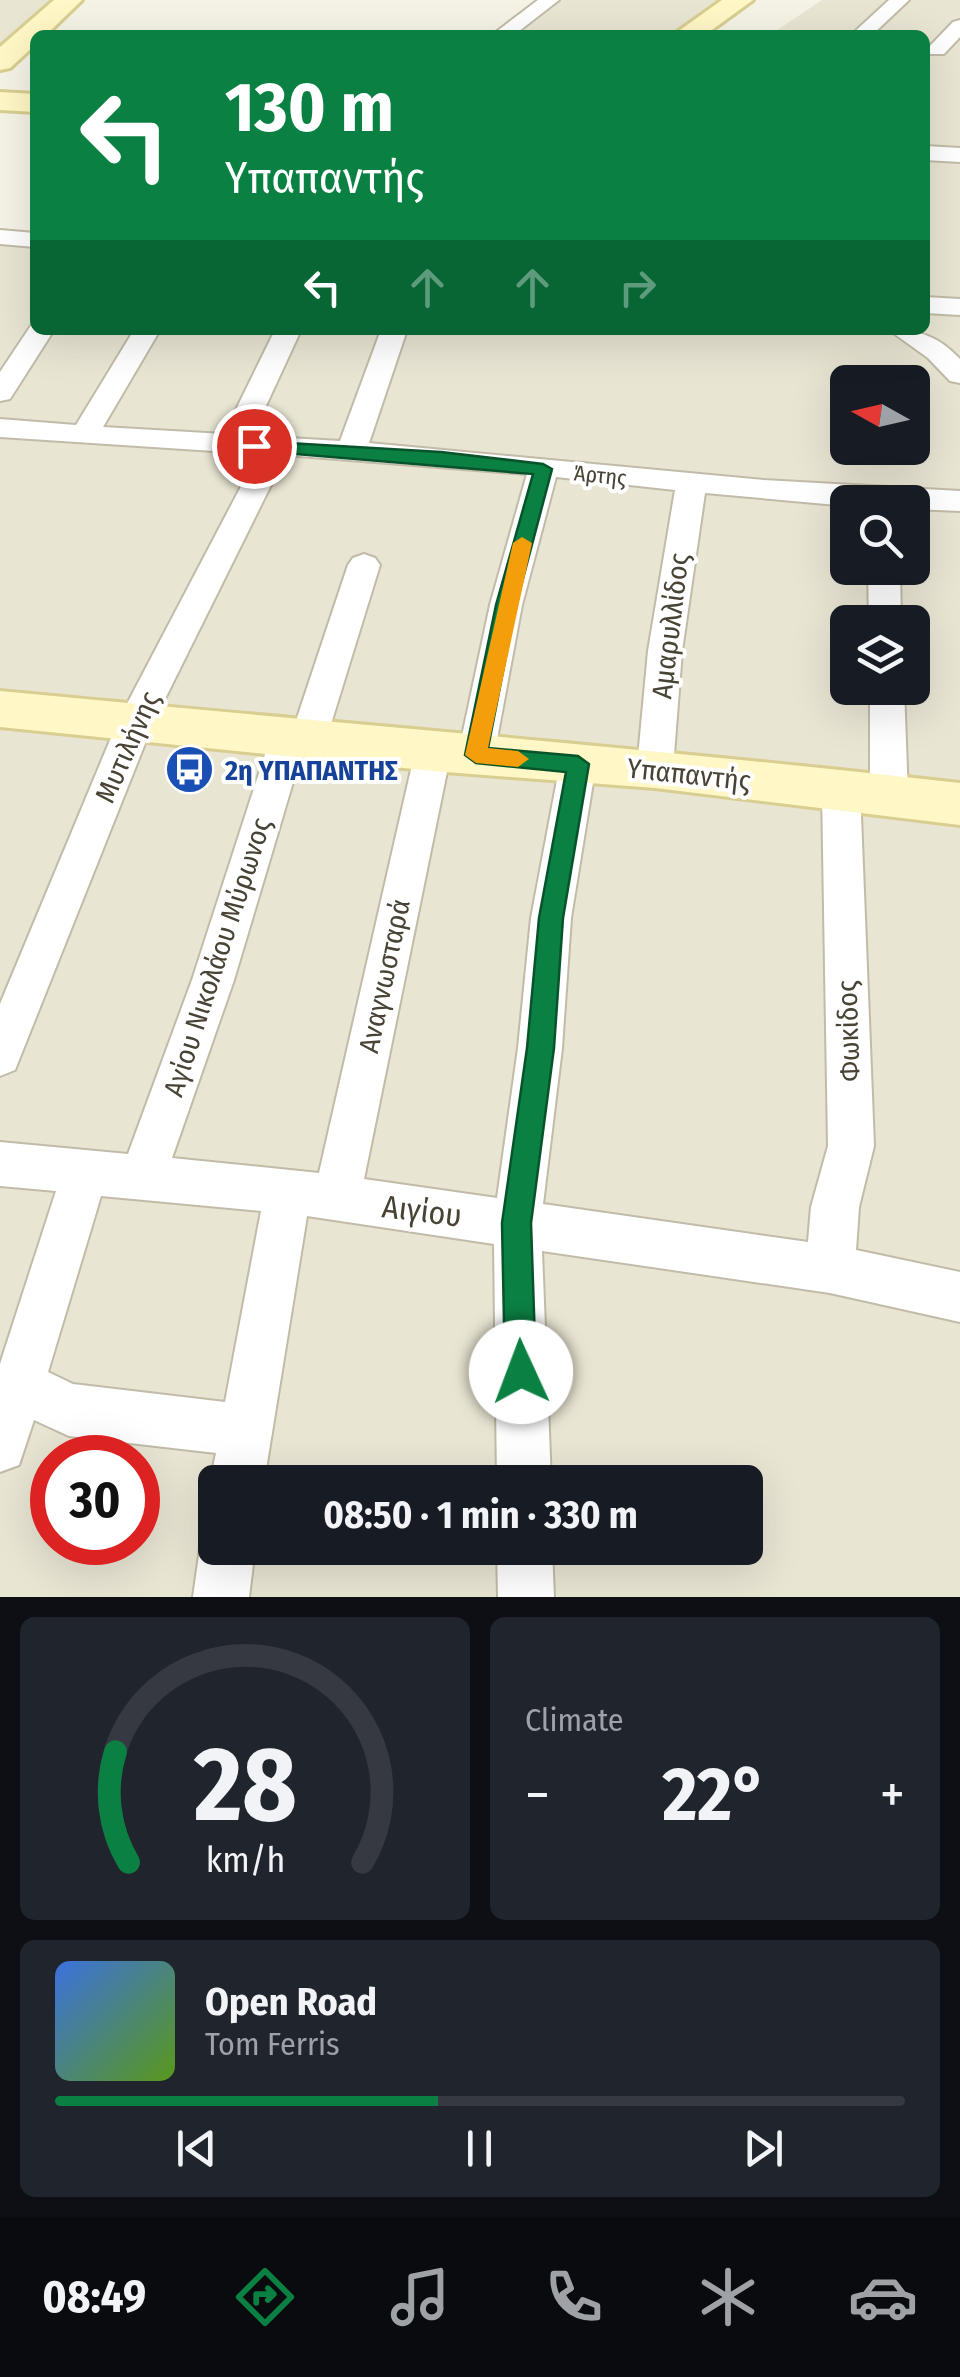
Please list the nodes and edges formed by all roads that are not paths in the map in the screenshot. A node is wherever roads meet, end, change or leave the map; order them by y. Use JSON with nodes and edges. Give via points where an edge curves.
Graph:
{"nodes":[{"id":1,"x":68,"y":0,"type":"edge"},
{"id":2,"x":550,"y":0,"type":"edge"},
{"id":3,"x":740,"y":0,"type":"edge"},
{"id":4,"x":900,"y":0,"type":"edge"},
{"id":5,"x":960,"y":26,"type":"edge"},
{"id":6,"x":35,"y":30,"type":"edge"},
{"id":7,"x":509,"y":30,"type":"edge"},
{"id":8,"x":695,"y":30,"type":"edge"},
{"id":9,"x":867,"y":30,"type":"edge"},
{"id":10,"x":30,"y":35,"type":"edge"},
{"id":11,"x":937,"y":50,"type":"dead end"},
{"id":12,"x":0,"y":62,"type":"edge"},
{"id":13,"x":0,"y":101,"type":"edge"},
{"id":14,"x":30,"y":103,"type":"edge"},
{"id":15,"x":930,"y":154,"type":"edge"},
{"id":16,"x":960,"y":156,"type":"edge"},
{"id":17,"x":0,"y":237,"type":"edge"},
{"id":18,"x":30,"y":240,"type":"edge"},
{"id":19,"x":930,"y":305,"type":"edge"},
{"id":20,"x":960,"y":307,"type":"edge"},
{"id":21,"x":930,"y":328,"type":"edge"},
{"id":22,"x":38,"y":335,"type":"edge"},
{"id":23,"x":144,"y":335,"type":"edge"},
{"id":24,"x":286,"y":335,"type":"edge"},
{"id":25,"x":392,"y":335,"type":"edge"},
{"id":26,"x":910,"y":335,"type":"edge"},
{"id":27,"x":938,"y":352,"type":"junction"},
{"id":28,"x":960,"y":376,"type":"edge"},
{"id":29,"x":0,"y":393,"type":"edge"},
{"id":30,"x":1,"y":430,"type":"edge"},
{"id":31,"x":84,"y":435,"type":"junction"},
{"id":32,"x":234,"y":444,"type":"junction"},
{"id":33,"x":274,"y":448,"type":"junction"},
{"id":34,"x":352,"y":452,"type":"junction"},
{"id":35,"x":543,"y":469,"type":"junction"},
{"id":36,"x":690,"y":485,"type":"junction"},
{"id":37,"x":830,"y":497,"type":"edge"},
{"id":38,"x":930,"y":501,"type":"edge"},
{"id":39,"x":960,"y":501,"type":"edge"},
{"id":40,"x":364,"y":565,"type":"dead end"},
{"id":41,"x":883,"y":705,"type":"edge"},
{"id":42,"x":0,"y":709,"type":"edge"},
{"id":43,"x":136,"y":721,"type":"junction"},
{"id":44,"x":299,"y":738,"type":"junction"},
{"id":45,"x":454,"y":753,"type":"junction"},
{"id":46,"x":578,"y":764,"type":"junction"},
{"id":47,"x":656,"y":768,"type":"junction"},
{"id":48,"x":865,"y":793,"type":"junction"},
{"id":49,"x":960,"y":804,"type":"edge"},
{"id":50,"x":0,"y":1056,"type":"edge"},
{"id":51,"x":0,"y":1164,"type":"edge"},
{"id":52,"x":84,"y":1175,"type":"junction"},
{"id":53,"x":142,"y":1178,"type":"junction"},
{"id":54,"x":288,"y":1190,"type":"junction"},
{"id":55,"x":336,"y":1200,"type":"junction"},
{"id":56,"x":517,"y":1223,"type":"junction"},
{"id":57,"x":830,"y":1269,"type":"junction"},
{"id":58,"x":960,"y":1297,"type":"edge"},
{"id":59,"x":21,"y":1386,"type":"junction"},
{"id":60,"x":244,"y":1430,"type":"junction"},
{"id":61,"x":0,"y":1446,"type":"edge"},
{"id":62,"x":239,"y":1465,"type":"edge"},
{"id":63,"x":524,"y":1465,"type":"edge"},
{"id":64,"x":226,"y":1565,"type":"edge"},
{"id":65,"x":526,"y":1565,"type":"edge"},
{"id":66,"x":222,"y":1597,"type":"edge"},
{"id":67,"x":526,"y":1597,"type":"edge"}],
"edges":[{"from":1,"to":6,"type":"street"},
{"from":2,"to":7,"type":"street"},
{"from":3,"to":8,"type":"street"},
{"from":4,"to":9,"type":"street"},
{"from":5,"to":11,"type":"street"},
{"from":10,"to":12,"type":"street"},
{"from":13,"to":14,"type":"street"},
{"from":15,"to":16,"type":"street"},
{"from":17,"to":18,"type":"street"},
{"from":19,"to":20,"type":"street"},
{"from":21,"to":27,"type":"street"},
{"from":22,"to":29,"type":"street"},
{"from":23,"to":31,"type":"street"},
{"from":24,"to":32,"type":"street"},
{"from":25,"to":34,"type":"street"},
{"from":26,"to":27,"type":"street"},
{"from":27,"to":28,"type":"street"},
{"from":30,"to":31,"type":"street","name":"Άρτης"},
{"from":31,"to":32,"type":"street","name":"Άρτης"},
{"from":32,"to":33,"type":"street","name":"Άρτης"},
{"from":33,"to":34,"type":"street","name":"Άρτης"},
{"from":33,"to":43,"type":"street","name":"Μυτιλήνης"},
{"from":34,"to":35,"type":"street","name":"Άρτης"},
{"from":35,"to":36,"type":"street","name":"Άρτης"},
{"from":35,"to":45,"type":"street","name":"Αναγνωσταρά","via":[[506,605]]},
{"from":36,"to":37,"type":"street","name":"Άρτης"},
{"from":36,"to":47,"type":"street","name":"Αμαρυλλίδος"},
{"from":38,"to":39,"type":"street","name":"Άρτης"},
{"from":40,"to":44,"type":"street","name":"Αγίου Νικολάου Μύρωνος"},
{"from":41,"to":48,"type":"street","name":"Φωκίδος"},
{"from":42,"to":43,"type":"street","name":"Υπαπαντής"},
{"from":43,"to":44,"type":"street","name":"Υπαπαντής"},
{"from":43,"to":50,"type":"street","name":"Μυτιλήνης"},
{"from":44,"to":45,"type":"street","name":"Υπαπαντής"},
{"from":44,"to":53,"type":"street","name":"Αγίου Νικολάου Μύρωνος"},
{"from":45,"to":46,"type":"street","name":"Υπαπαντής"},
{"from":45,"to":55,"type":"street","name":"Αναγνωσταρά"},
{"from":46,"to":47,"type":"street","name":"Υπαπαντής"},
{"from":46,"to":56,"type":"street","via":[[551,918]]},
{"from":47,"to":48,"type":"street","name":"Υπαπαντής"},
{"from":48,"to":49,"type":"street","name":"Υπαπαντής"},
{"from":48,"to":57,"type":"street","name":"Φωκίδος","via":[[851,1146]]},
{"from":51,"to":52,"type":"street","name":"Αιγίου"},
{"from":52,"to":53,"type":"street","name":"Αιγίου"},
{"from":52,"to":59,"type":"street"},
{"from":53,"to":54,"type":"street","name":"Αιγίου"},
{"from":54,"to":55,"type":"street","name":"Αιγίου"},
{"from":54,"to":60,"type":"street"},
{"from":55,"to":56,"type":"street","name":"Αιγίου"},
{"from":56,"to":57,"type":"street","name":"Αιγίου"},
{"from":56,"to":63,"type":"street"},
{"from":57,"to":58,"type":"street","name":"Αιγίου"},
{"from":59,"to":60,"type":"street","via":[[69,1410]]},
{"from":59,"to":61,"type":"street"},
{"from":60,"to":62,"type":"street"},
{"from":64,"to":66,"type":"street"},
{"from":65,"to":67,"type":"street"}]}
